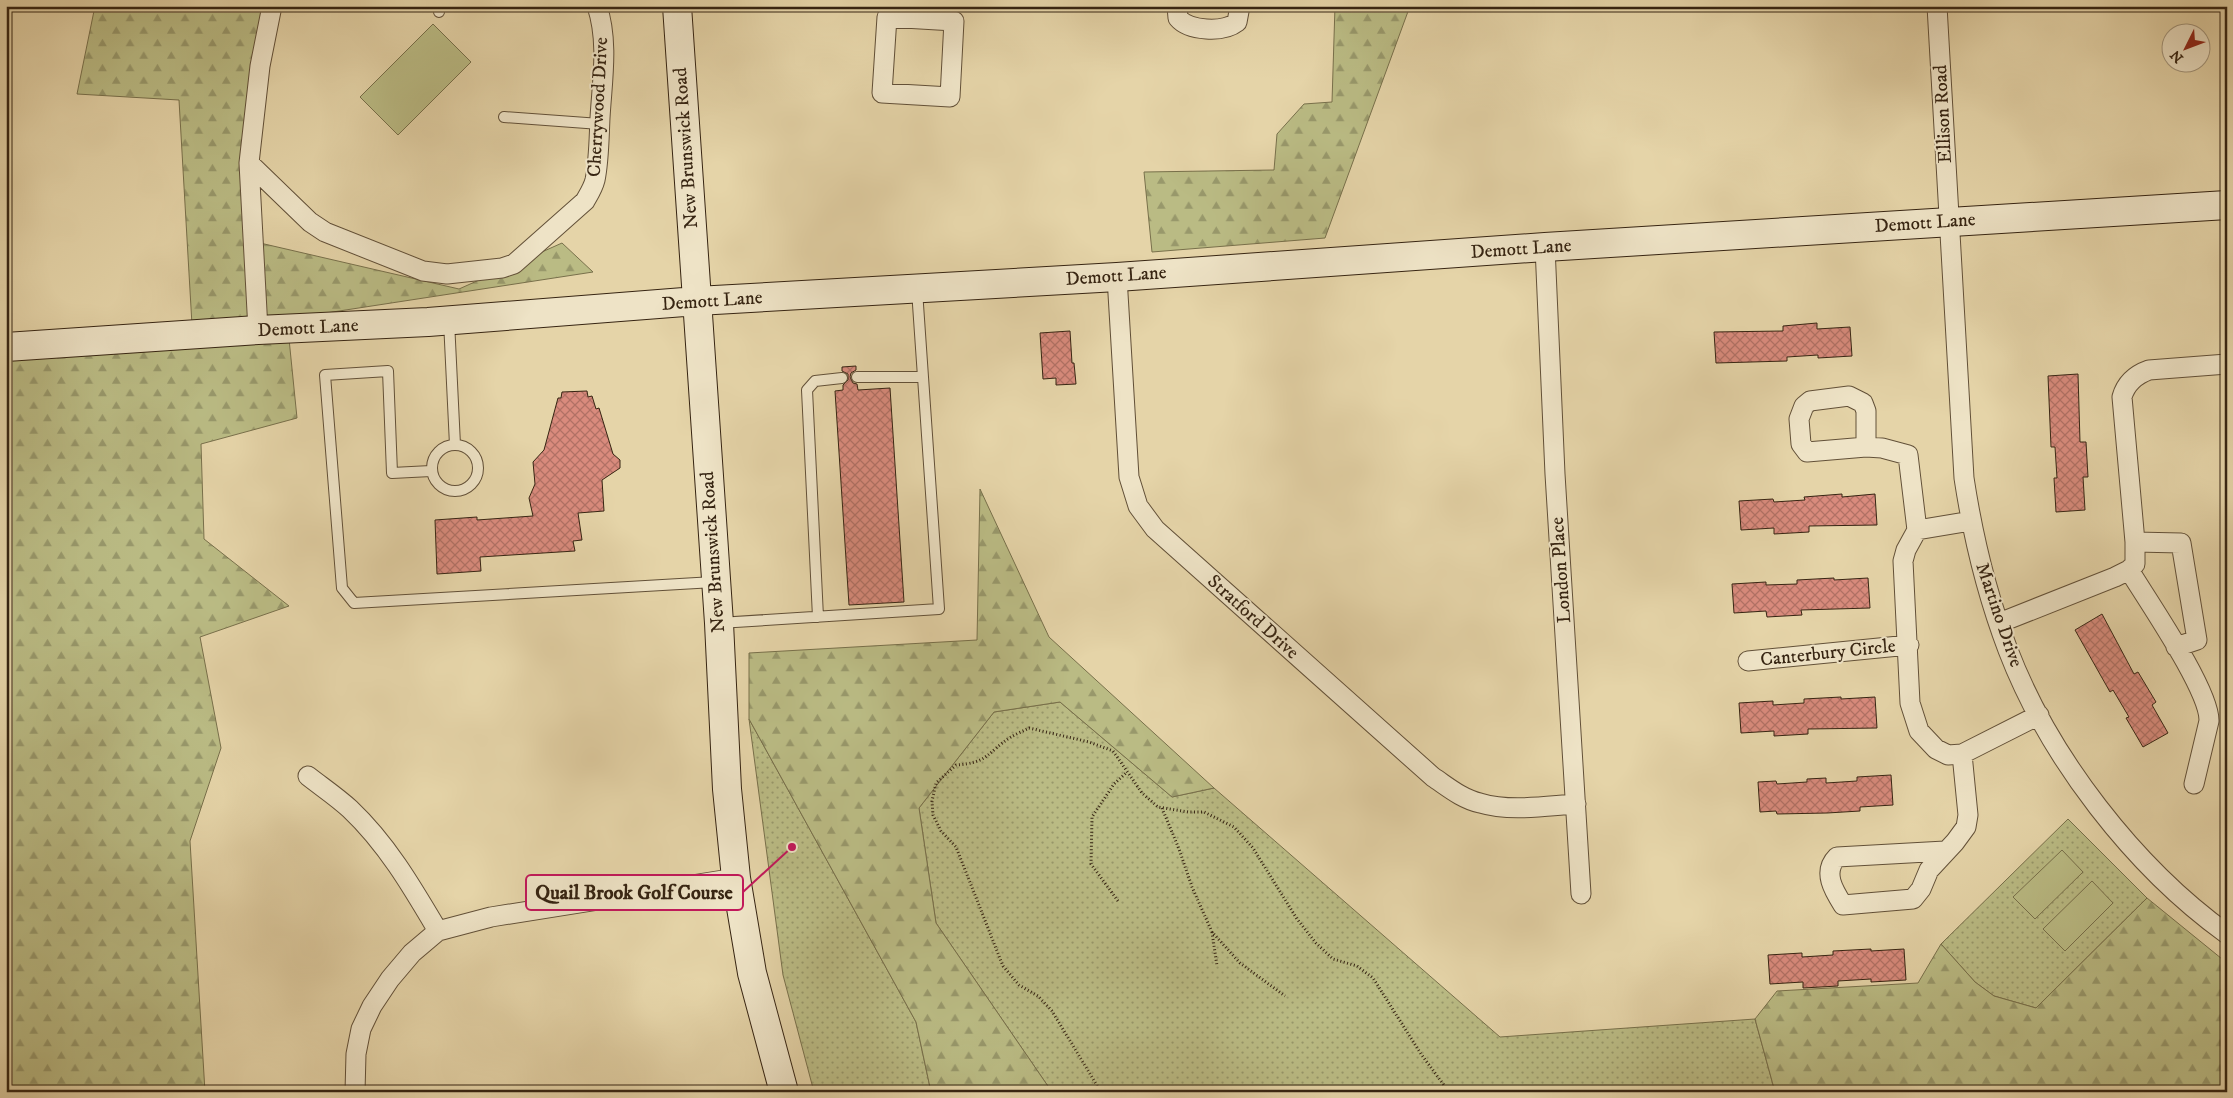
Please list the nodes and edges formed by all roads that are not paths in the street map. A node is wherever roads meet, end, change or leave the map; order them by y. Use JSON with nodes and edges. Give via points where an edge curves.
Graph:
{"nodes":[{"id":1,"x":272,"y":6,"type":"edge"},
{"id":2,"x":597,"y":6,"type":"edge"},
{"id":3,"x":677,"y":6,"type":"edge"},
{"id":4,"x":1177,"y":6,"type":"edge"},
{"id":5,"x":1240,"y":6,"type":"edge"},
{"id":6,"x":1937,"y":6,"type":"edge"},
{"id":7,"x":918,"y":13,"type":"edge"},
{"id":8,"x":504,"y":118,"type":"dead end"},
{"id":9,"x":600,"y":124,"type":"junction"},
{"id":10,"x":249,"y":163,"type":"junction"},
{"id":11,"x":2227,"y":205,"type":"edge"},
{"id":12,"x":1950,"y":222,"type":"junction"},
{"id":13,"x":1545,"y":247,"type":"junction"},
{"id":14,"x":1117,"y":277,"type":"junction"},
{"id":15,"x":916,"y":288,"type":"junction"},
{"id":16,"x":697,"y":301,"type":"junction"},
{"id":17,"x":449,"y":320,"type":"junction"},
{"id":18,"x":258,"y":330,"type":"junction"},
{"id":19,"x":6,"y":347,"type":"edge"},
{"id":20,"x":2227,"y":364,"type":"edge"},
{"id":21,"x":857,"y":377,"type":"dead end"},
{"id":22,"x":923,"y":377,"type":"junction"},
{"id":23,"x":842,"y":378,"type":"dead end"},
{"id":24,"x":454,"y":445,"type":"junction"},
{"id":25,"x":1866,"y":447,"type":"dead end"},
{"id":26,"x":431,"y":471,"type":"junction"},
{"id":27,"x":1971,"y":521,"type":"junction"},
{"id":28,"x":1917,"y":530,"type":"junction"},
{"id":29,"x":2135,"y":542,"type":"junction"},
{"id":30,"x":2129,"y":570,"type":"junction"},
{"id":31,"x":715,"y":582,"type":"junction"},
{"id":32,"x":818,"y":617,"type":"junction"},
{"id":33,"x":719,"y":623,"type":"junction"},
{"id":34,"x":1999,"y":623,"type":"junction"},
{"id":35,"x":1909,"y":645,"type":"junction"},
{"id":36,"x":2176,"y":647,"type":"junction"},
{"id":37,"x":1748,"y":661,"type":"dead end"},
{"id":38,"x":2038,"y":715,"type":"junction"},
{"id":39,"x":1962,"y":754,"type":"junction"},
{"id":40,"x":308,"y":776,"type":"dead end"},
{"id":41,"x":2194,"y":784,"type":"dead end"},
{"id":42,"x":1576,"y":804,"type":"junction"},
{"id":43,"x":1945,"y":851,"type":"junction"},
{"id":44,"x":736,"y":878,"type":"junction"},
{"id":45,"x":1581,"y":894,"type":"dead end"},
{"id":46,"x":438,"y":930,"type":"junction"},
{"id":47,"x":2227,"y":934,"type":"edge"},
{"id":48,"x":355,"y":1092,"type":"edge"},
{"id":49,"x":784,"y":1092,"type":"edge"}],
"edges":[{"from":1,"to":10,"type":"street","via":[[260,66]]},
{"from":2,"to":9,"type":"street","name":"Cherrywood Drive","via":[[604,47]]},
{"from":3,"to":16,"type":"street","name":"New Brunswick Road"},
{"from":4,"to":5,"type":"street","via":[[1178,18],[1189,26],[1224,28],[1237,22]]},
{"from":6,"to":12,"type":"street","name":"Ellison Road"},
{"from":7,"to":7,"type":"street","via":[[886,17],[882,93],[950,97],[954,21]]},
{"from":8,"to":9,"type":"lane"},
{"from":9,"to":10,"type":"street","name":"Cherrywood Drive","via":[[592,191],[585,201],[514,264],[502,268],[447,274],[422,271],[325,232],[310,222]]},
{"from":10,"to":18,"type":"street"},
{"from":11,"to":12,"type":"street","name":"Demott Lane"},
{"from":12,"to":13,"type":"street","name":"Demott Lane"},
{"from":12,"to":27,"type":"street","name":"Martino Drive","via":[[1964,478]]},
{"from":13,"to":14,"type":"street","name":"Demott Lane"},
{"from":13,"to":42,"type":"street","name":"London Place"},
{"from":14,"to":15,"type":"street","name":"Demott Lane"},
{"from":14,"to":42,"type":"street","name":"Stratford Drive","via":[[1129,477],[1138,506],[1155,528],[1440,782],[1461,796],[1502,808]]},
{"from":15,"to":16,"type":"street","name":"Demott Lane"},
{"from":15,"to":22,"type":"lane"},
{"from":16,"to":17,"type":"street","name":"Demott Lane"},
{"from":16,"to":31,"type":"street","name":"New Brunswick Road"},
{"from":17,"to":18,"type":"street","name":"Demott Lane"},
{"from":17,"to":24,"type":"lane"},
{"from":18,"to":19,"type":"street","name":"Demott Lane"},
{"from":20,"to":29,"type":"street","via":[[2148,370],[2138,374],[2125,388],[2122,397]]},
{"from":21,"to":22,"type":"lane"},
{"from":22,"to":32,"type":"lane","via":[[939,609]]},
{"from":23,"to":32,"type":"lane","via":[[815,381],[807,390]]},
{"from":24,"to":26,"type":"lane","via":[[440,450]]},
{"from":24,"to":26,"type":"lane","via":[[469,450],[478,462],[477,478],[472,484],[459,491],[444,489]]},
{"from":25,"to":28,"type":"street","via":[[1908,455]]},
{"from":26,"to":31,"type":"lane","via":[[392,473],[388,371],[325,375],[342,588],[354,602]]},
{"from":27,"to":28,"type":"street"},
{"from":27,"to":34,"type":"street","name":"Martino Drive"},
{"from":28,"to":35,"type":"street","name":"Canterbury Circle","via":[[1903,562]]},
{"from":29,"to":30,"type":"street","via":[[2135,564]]},
{"from":29,"to":36,"type":"street","via":[[2182,543],[2197,640]]},
{"from":30,"to":34,"type":"street"},
{"from":30,"to":36,"type":"street"},
{"from":31,"to":33,"type":"street","name":"New Brunswick Road"},
{"from":32,"to":33,"type":"lane"},
{"from":33,"to":44,"type":"street","name":"New Brunswick Road","via":[[726,789]]},
{"from":34,"to":38,"type":"street","name":"Martino Drive","via":[[2008,651]]},
{"from":35,"to":37,"type":"street","name":"Canterbury Circle"},
{"from":35,"to":39,"type":"street","name":"Canterbury Circle","via":[[1910,703],[1919,731],[1936,749],[1948,755]]},
{"from":36,"to":41,"type":"street","via":[[2210,711]]},
{"from":38,"to":39,"type":"street"},
{"from":38,"to":47,"type":"street","name":"Martino Drive","via":[[2069,766],[2124,840],[2201,914]]},
{"from":39,"to":43,"type":"street","via":[[1968,815],[1966,827]]},
{"from":40,"to":46,"type":"street","via":[[349,809],[380,842]]},
{"from":42,"to":45,"type":"street","name":"London Place"},
{"from":43,"to":43,"type":"street","via":[[1928,870],[1921,889],[1913,899],[1843,905],[1831,888],[1830,870],[1837,857]]},
{"from":44,"to":46,"type":"street","via":[[491,917]]},
{"from":44,"to":49,"type":"street","name":"New Brunswick Road","via":[[752,973]]},
{"from":46,"to":48,"type":"street","via":[[412,953],[372,1006],[361,1029],[356,1054]]}]}
